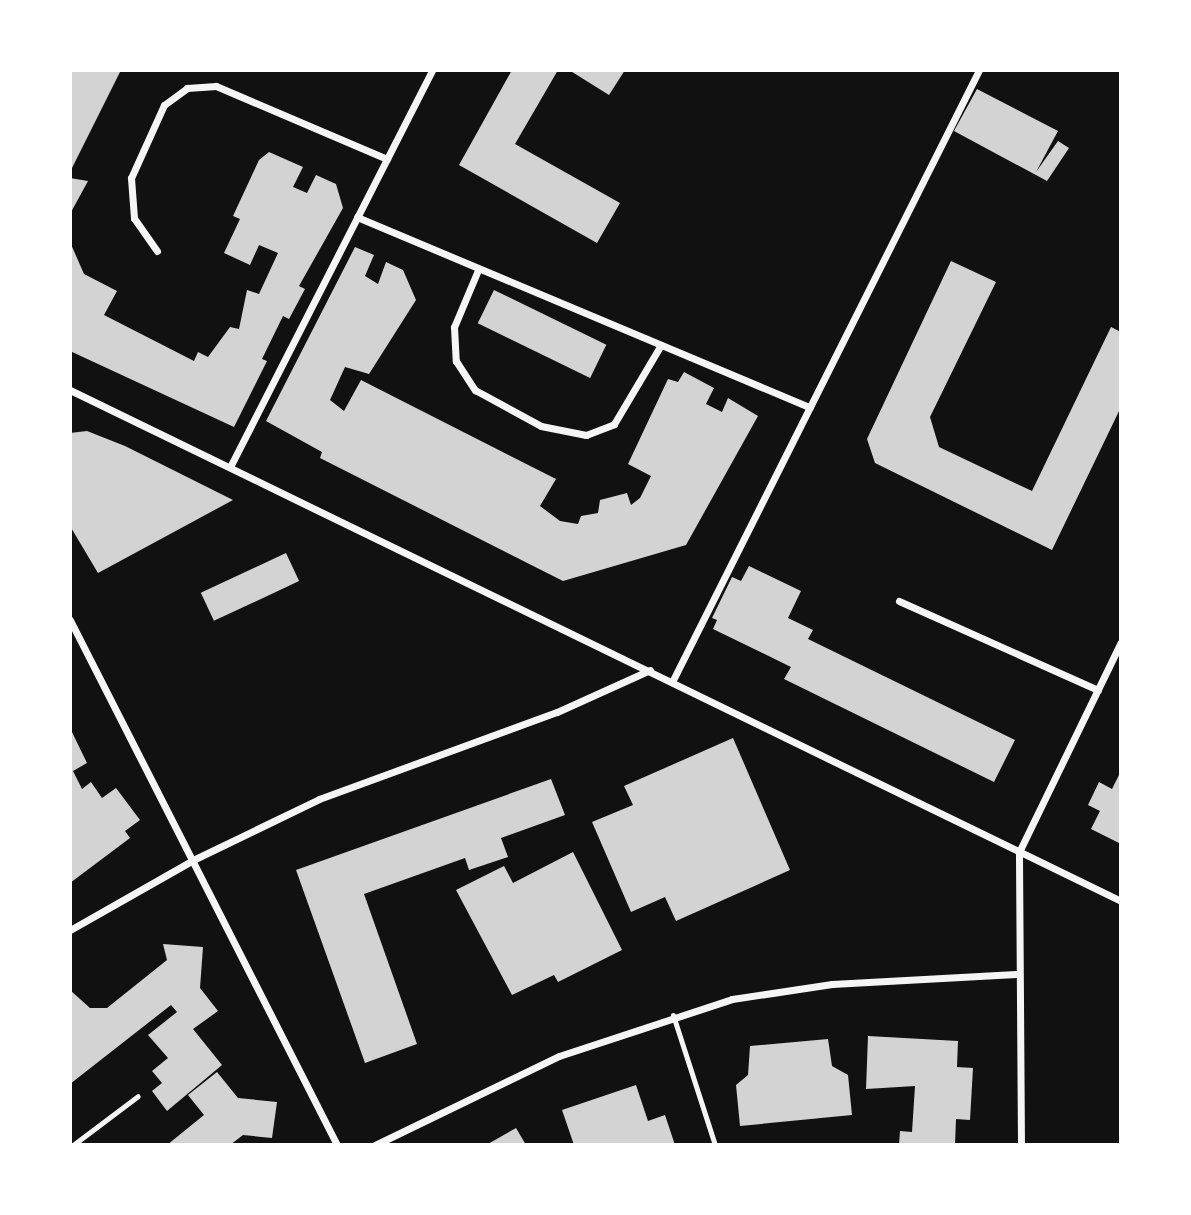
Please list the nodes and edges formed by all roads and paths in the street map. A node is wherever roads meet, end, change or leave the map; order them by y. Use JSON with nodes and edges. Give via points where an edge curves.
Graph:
{"nodes":[{"id":1,"x":432,"y":70,"type":"edge"},
{"id":2,"x":979,"y":70,"type":"edge"},
{"id":3,"x":387,"y":159,"type":"junction"},
{"id":4,"x":357,"y":218,"type":"junction"},
{"id":5,"x":157,"y":251,"type":"dead end"},
{"id":6,"x":478,"y":270,"type":"junction"},
{"id":7,"x":661,"y":345,"type":"junction"},
{"id":8,"x":70,"y":390,"type":"edge"},
{"id":9,"x":810,"y":407,"type":"junction"},
{"id":10,"x":230,"y":467,"type":"junction"},
{"id":11,"x":899,"y":601,"type":"dead end"},
{"id":12,"x":70,"y":620,"type":"edge"},
{"id":13,"x":1121,"y":642,"type":"edge"},
{"id":14,"x":650,"y":670,"type":"junction"},
{"id":15,"x":672,"y":682,"type":"junction"},
{"id":16,"x":1098,"y":690,"type":"junction"},
{"id":17,"x":1019,"y":852,"type":"junction"},
{"id":18,"x":193,"y":860,"type":"junction"},
{"id":19,"x":1121,"y":901,"type":"edge"},
{"id":20,"x":70,"y":930,"type":"edge"},
{"id":21,"x":1016,"y":974,"type":"junction"},
{"id":22,"x":673,"y":1015,"type":"junction"},
{"id":23,"x":138,"y":1096,"type":"dead end"},
{"id":24,"x":73,"y":1145,"type":"edge"},
{"id":25,"x":337,"y":1145,"type":"edge"},
{"id":26,"x":375,"y":1145,"type":"edge"},
{"id":27,"x":715,"y":1145,"type":"edge"},
{"id":28,"x":1021,"y":1145,"type":"edge"}],
"edges":[{"from":1,"to":3,"type":"street"},
{"from":2,"to":9,"type":"street"},
{"from":3,"to":4,"type":"street"},
{"from":3,"to":5,"type":"street","via":[[216,86],[187,88],[164,105],[131,177],[134,218]]},
{"from":4,"to":6,"type":"street"},
{"from":4,"to":10,"type":"street"},
{"from":6,"to":7,"type":"street"},
{"from":6,"to":7,"type":"street","via":[[454,327],[456,361],[475,390],[541,426],[579,435],[614,424]]},
{"from":7,"to":9,"type":"street"},
{"from":8,"to":10,"type":"street"},
{"from":9,"to":15,"type":"street"},
{"from":10,"to":14,"type":"street"},
{"from":11,"to":16,"type":"street"},
{"from":12,"to":18,"type":"street"},
{"from":13,"to":16,"type":"street"},
{"from":14,"to":15,"type":"street"},
{"from":14,"to":18,"type":"street","via":[[318,799]]},
{"from":15,"to":17,"type":"street"},
{"from":16,"to":17,"type":"street"},
{"from":17,"to":19,"type":"street"},
{"from":17,"to":21,"type":"street"},
{"from":18,"to":20,"type":"street"},
{"from":18,"to":25,"type":"street"},
{"from":21,"to":22,"type":"street","via":[[832,984]]},
{"from":21,"to":28,"type":"street"},
{"from":22,"to":26,"type":"street","via":[[559,1056]]},
{"from":22,"to":27,"type":"lane"},
{"from":23,"to":24,"type":"lane"}]}
